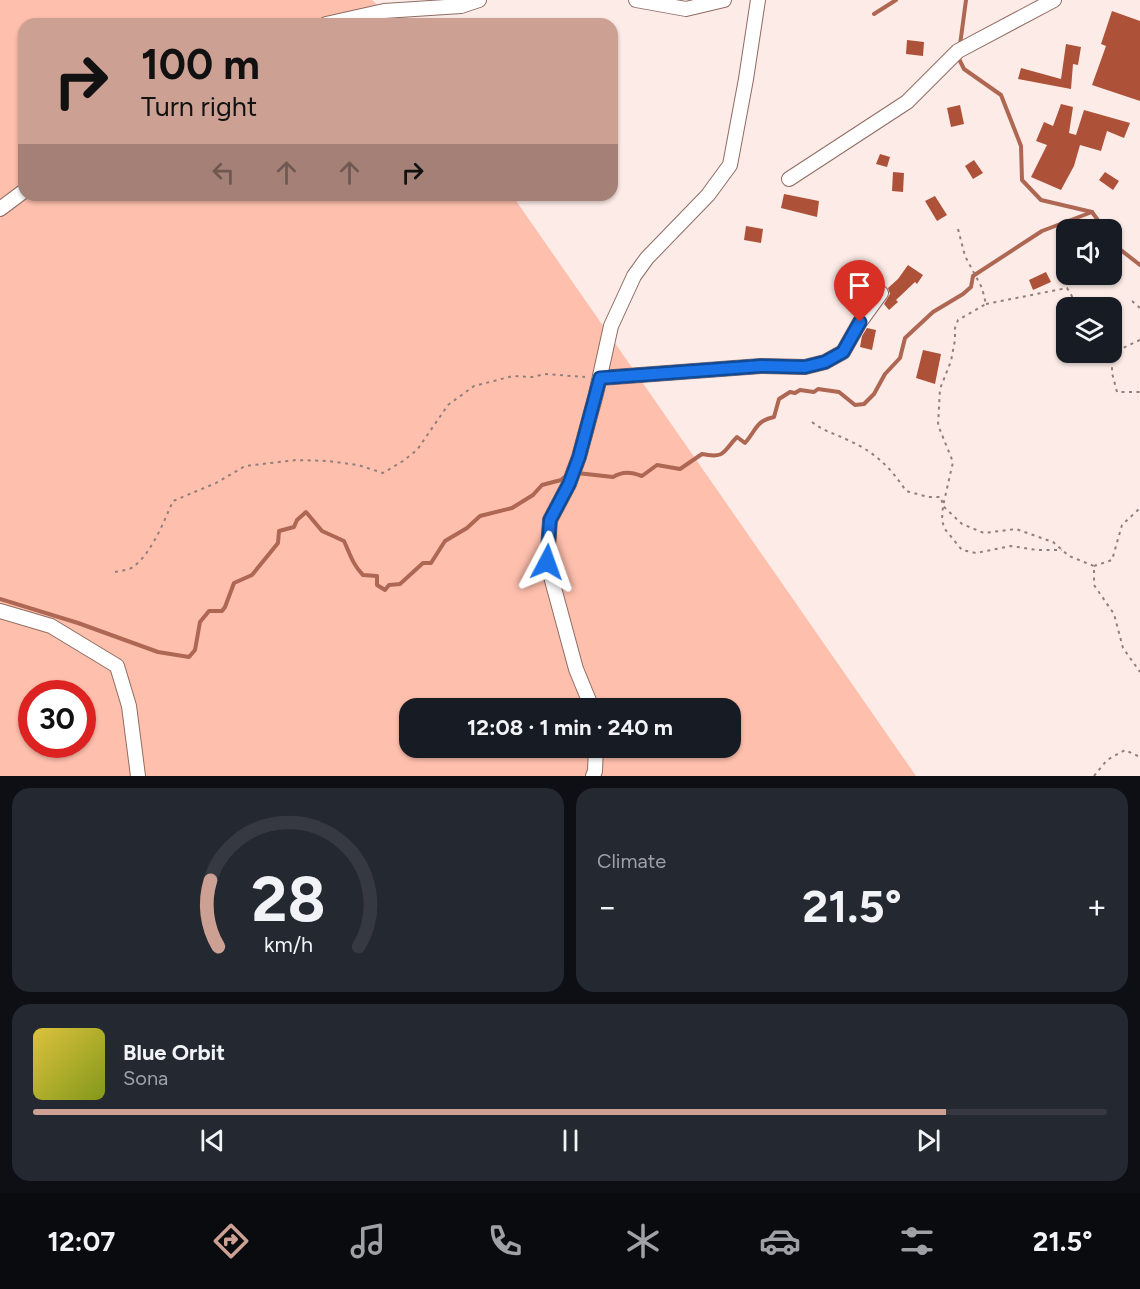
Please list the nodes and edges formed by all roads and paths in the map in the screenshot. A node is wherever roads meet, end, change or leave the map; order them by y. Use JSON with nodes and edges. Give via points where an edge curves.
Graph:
{"nodes":[{"id":1,"x":479,"y":0,"type":"edge"},
{"id":2,"x":636,"y":0,"type":"edge"},
{"id":3,"x":724,"y":0,"type":"edge"},
{"id":4,"x":758,"y":0,"type":"edge"},
{"id":5,"x":1054,"y":0,"type":"edge"},
{"id":6,"x":351,"y":18,"type":"edge"},
{"id":7,"x":789,"y":179,"type":"dead end"},
{"id":8,"x":18,"y":196,"type":"edge"},
{"id":9,"x":0,"y":209,"type":"edge"},
{"id":10,"x":958,"y":229,"type":"dead end"},
{"id":11,"x":881,"y":293,"type":"dead end"},
{"id":12,"x":1072,"y":297,"type":"edge"},
{"id":13,"x":1132,"y":301,"type":"dead end"},
{"id":14,"x":986,"y":304,"type":"junction"},
{"id":15,"x":1140,"y":308,"type":"edge"},
{"id":16,"x":1140,"y":340,"type":"edge"},
{"id":17,"x":1122,"y":348,"type":"edge"},
{"id":18,"x":1112,"y":363,"type":"edge"},
{"id":19,"x":600,"y":378,"type":"junction"},
{"id":20,"x":1140,"y":392,"type":"edge"},
{"id":21,"x":812,"y":422,"type":"dead end"},
{"id":22,"x":943,"y":506,"type":"junction"},
{"id":23,"x":1140,"y":508,"type":"edge"},
{"id":24,"x":1062,"y":550,"type":"junction"},
{"id":25,"x":1094,"y":566,"type":"junction"},
{"id":26,"x":115,"y":572,"type":"dead end"},
{"id":27,"x":0,"y":611,"type":"edge"},
{"id":28,"x":1140,"y":672,"type":"edge"},
{"id":29,"x":588,"y":698,"type":"edge"},
{"id":30,"x":1140,"y":757,"type":"edge"},
{"id":31,"x":596,"y":758,"type":"edge"},
{"id":32,"x":138,"y":776,"type":"edge"},
{"id":33,"x":593,"y":776,"type":"edge"},
{"id":34,"x":1094,"y":776,"type":"edge"}],
"edges":[{"from":1,"to":6,"type":"street","via":[[460,6],[384,10]]},
{"from":2,"to":3,"type":"street","via":[[686,9]]},
{"from":4,"to":19,"type":"street","via":[[729,165],[708,195],[634,276],[611,326]]},
{"from":5,"to":7,"type":"street","via":[[958,51],[907,102]]},
{"from":8,"to":9,"type":"street"},
{"from":10,"to":14,"type":"path"},
{"from":11,"to":19,"type":"street","via":[[843,352],[825,362],[805,367],[761,366]]},
{"from":12,"to":14,"type":"path","via":[[1067,288]]},
{"from":13,"to":15,"type":"path"},
{"from":14,"to":22,"type":"path","via":[[958,320],[951,361],[940,389],[938,425],[953,462]]},
{"from":16,"to":17,"type":"path"},
{"from":18,"to":20,"type":"path","via":[[1117,392]]},
{"from":19,"to":26,"type":"path","via":[[513,376],[474,386],[448,405],[417,450],[383,473],[328,461],[245,466],[173,501],[158,536],[144,554],[132,568]]},
{"from":19,"to":29,"type":"street","via":[[579,457],[550,520],[547,562],[576,669]]},
{"from":21,"to":22,"type":"path","via":[[825,432],[868,450],[892,470],[906,491],[941,497]]},
{"from":22,"to":24,"type":"path","via":[[962,524],[984,533],[1016,529],[1053,542]]},
{"from":22,"to":24,"type":"path","via":[[944,528],[962,550],[976,553],[1011,546]]},
{"from":23,"to":25,"type":"path","via":[[1122,525],[1112,560]]},
{"from":24,"to":25,"type":"path"},
{"from":25,"to":28,"type":"path","via":[[1094,585],[1114,614],[1123,648]]},
{"from":27,"to":32,"type":"street","via":[[51,626],[117,666],[129,706]]},
{"from":30,"to":34,"type":"path","via":[[1125,750],[1107,760]]},
{"from":31,"to":33,"type":"street"}]}
